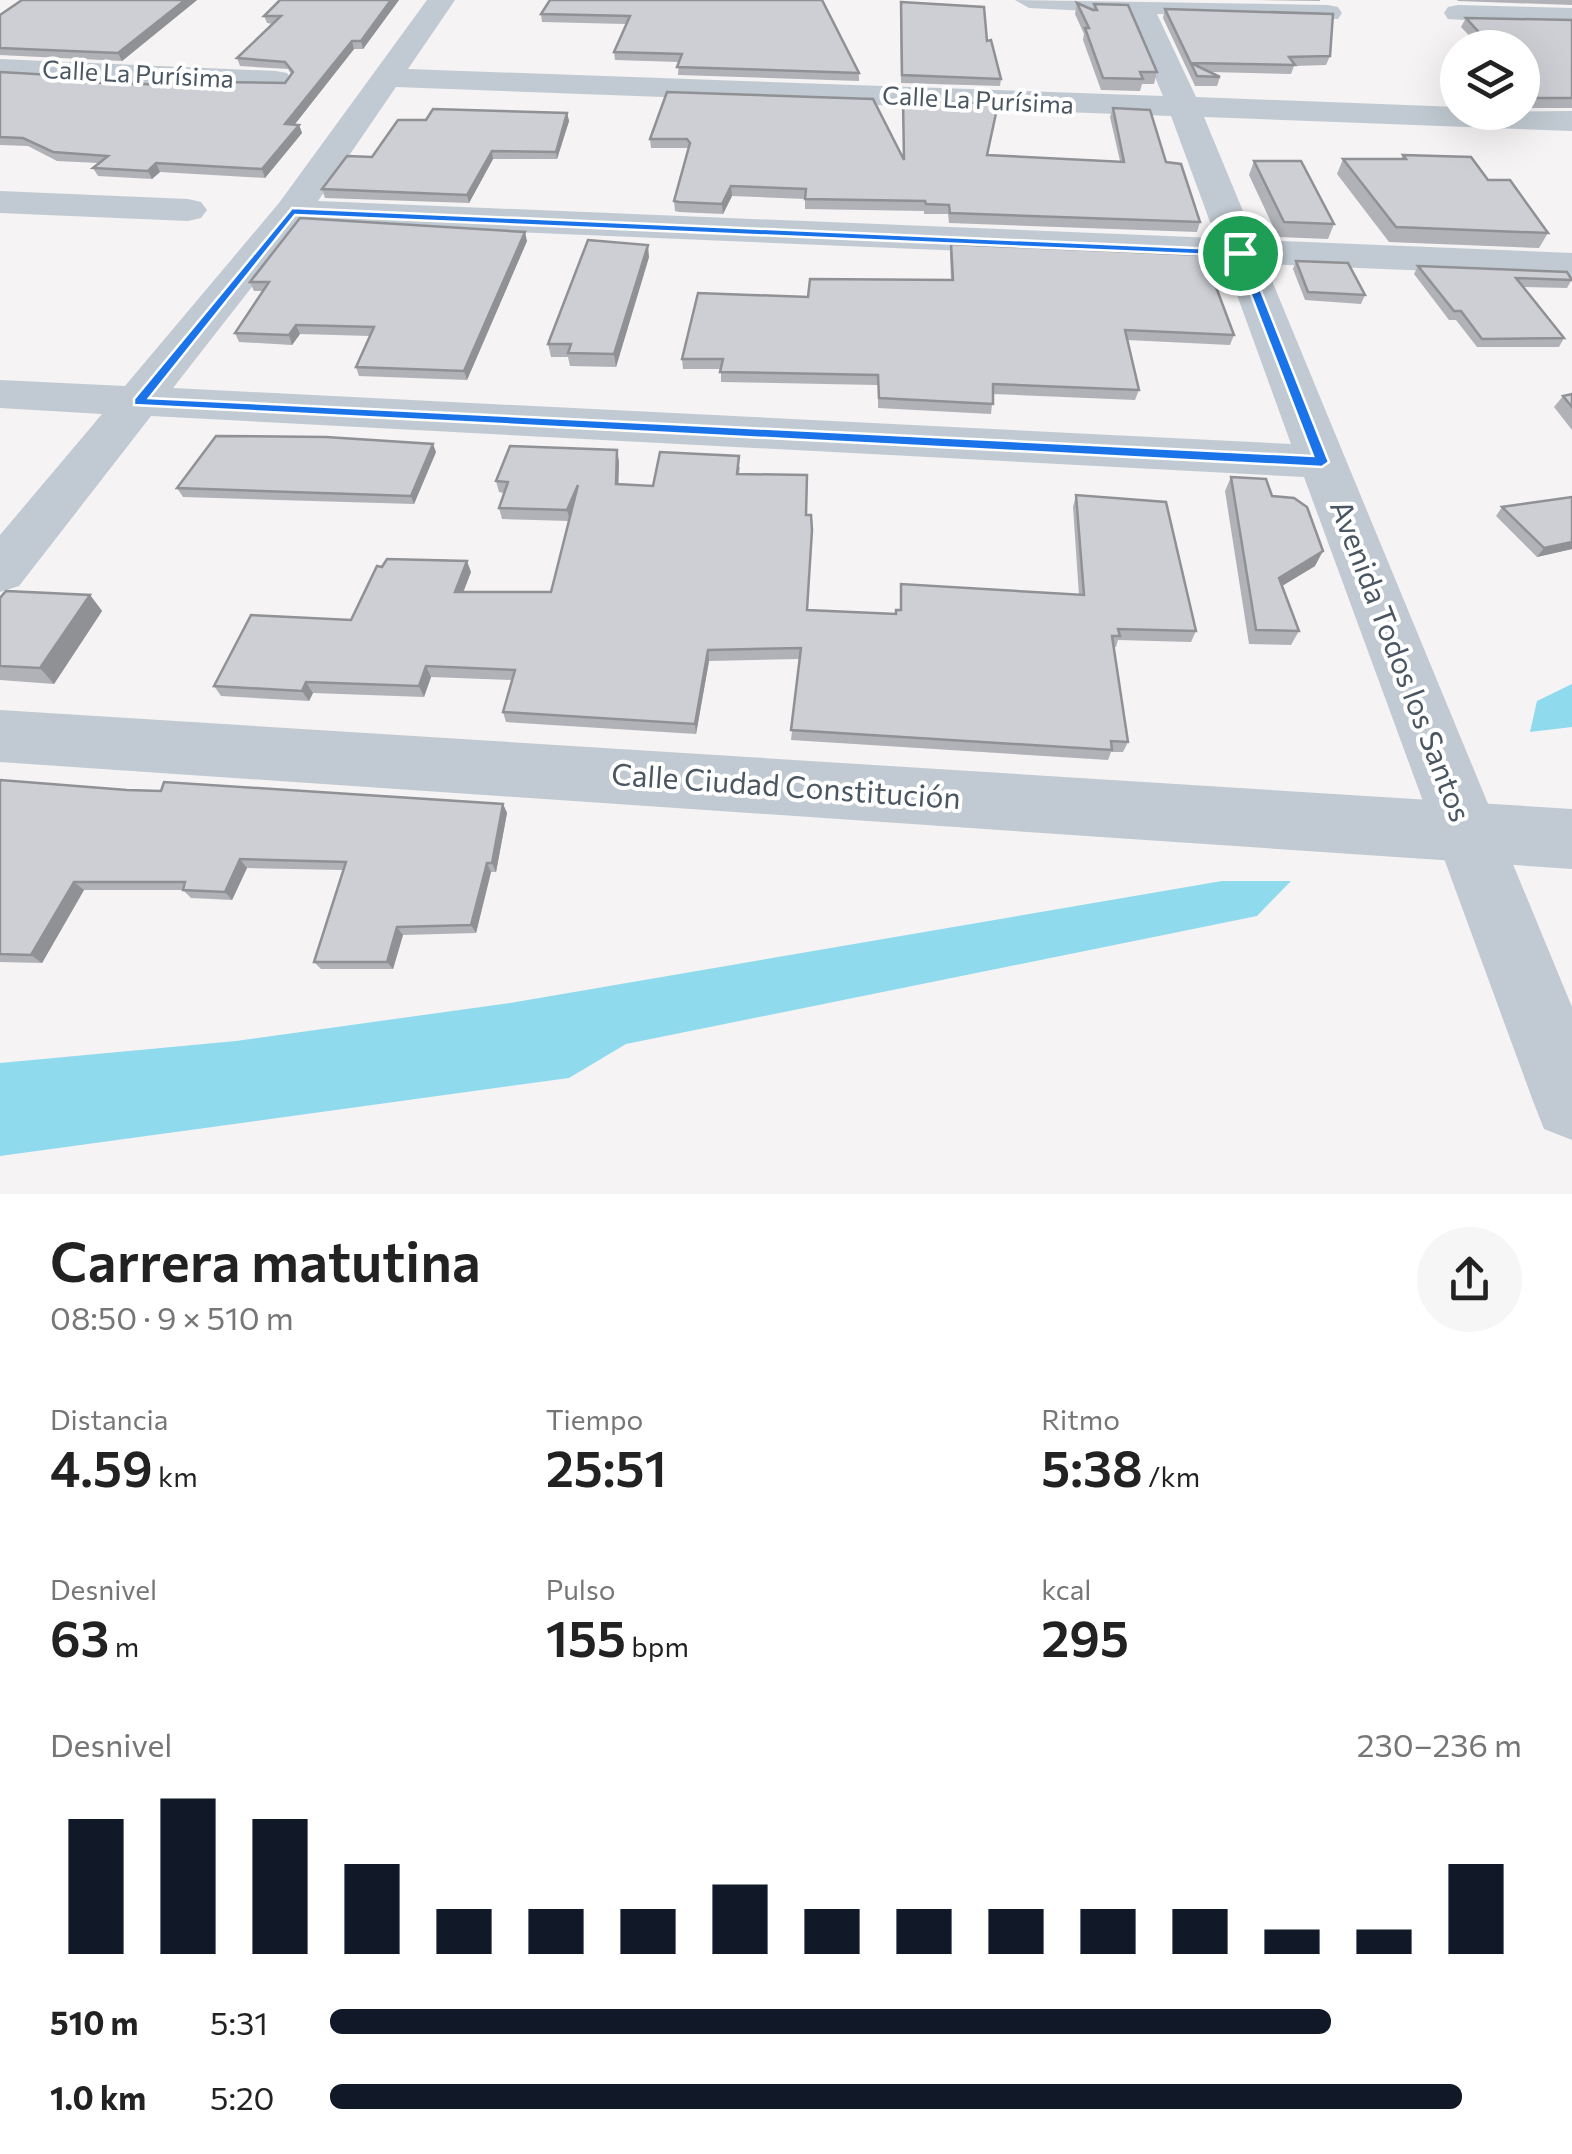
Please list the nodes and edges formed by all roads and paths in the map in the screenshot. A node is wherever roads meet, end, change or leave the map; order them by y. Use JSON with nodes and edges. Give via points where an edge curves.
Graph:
{"nodes":[{"id":1,"x":442,"y":0,"type":"edge"},
{"id":2,"x":1029,"y":0,"type":"edge"},
{"id":3,"x":1137,"y":2,"type":"edge"},
{"id":4,"x":1328,"y":12,"type":"edge"},
{"id":5,"x":1458,"y":13,"type":"dead end"},
{"id":6,"x":1572,"y":16,"type":"edge"},
{"id":7,"x":0,"y":68,"type":"edge"},
{"id":8,"x":384,"y":77,"type":"junction"},
{"id":9,"x":276,"y":80,"type":"edge"},
{"id":10,"x":1185,"y":110,"type":"junction"},
{"id":11,"x":1572,"y":121,"type":"edge"},
{"id":12,"x":0,"y":202,"type":"edge"},
{"id":13,"x":188,"y":210,"type":"dead end"},
{"id":14,"x":292,"y":211,"type":"junction"},
{"id":15,"x":1240,"y":253,"type":"junction"},
{"id":16,"x":1572,"y":265,"type":"edge"},
{"id":17,"x":0,"y":394,"type":"edge"},
{"id":18,"x":138,"y":402,"type":"junction"},
{"id":19,"x":1322,"y":462,"type":"junction"},
{"id":20,"x":0,"y":572,"type":"edge"},
{"id":21,"x":0,"y":736,"type":"edge"},
{"id":22,"x":1467,"y":832,"type":"junction"},
{"id":23,"x":1572,"y":839,"type":"edge"},
{"id":24,"x":1572,"y":1101,"type":"edge"}],
"edges":[{"from":1,"to":8,"type":"street"},
{"from":2,"to":3,"type":"street"},
{"from":3,"to":4,"type":"street"},
{"from":3,"to":10,"type":"street","name":"Avenida Todos los Santos"},
{"from":5,"to":6,"type":"street"},
{"from":7,"to":9,"type":"street","name":"Calle La Purísima"},
{"from":8,"to":10,"type":"street","name":"Calle La Purísima"},
{"from":8,"to":14,"type":"street"},
{"from":10,"to":11,"type":"street","name":"Calle La Purísima"},
{"from":10,"to":15,"type":"street","name":"Avenida Todos los Santos"},
{"from":12,"to":13,"type":"street"},
{"from":14,"to":15,"type":"street"},
{"from":14,"to":18,"type":"street"},
{"from":15,"to":16,"type":"street"},
{"from":15,"to":19,"type":"street","name":"Avenida Todos los Santos"},
{"from":17,"to":18,"type":"street"},
{"from":18,"to":19,"type":"street"},
{"from":18,"to":20,"type":"street"},
{"from":19,"to":22,"type":"street","name":"Avenida Todos los Santos"},
{"from":21,"to":22,"type":"street","name":"Calle Ciudad Constitución"},
{"from":22,"to":23,"type":"street","name":"Calle Ciudad Constitución"},
{"from":22,"to":24,"type":"street","name":"Avenida Todos los Santos"}]}
